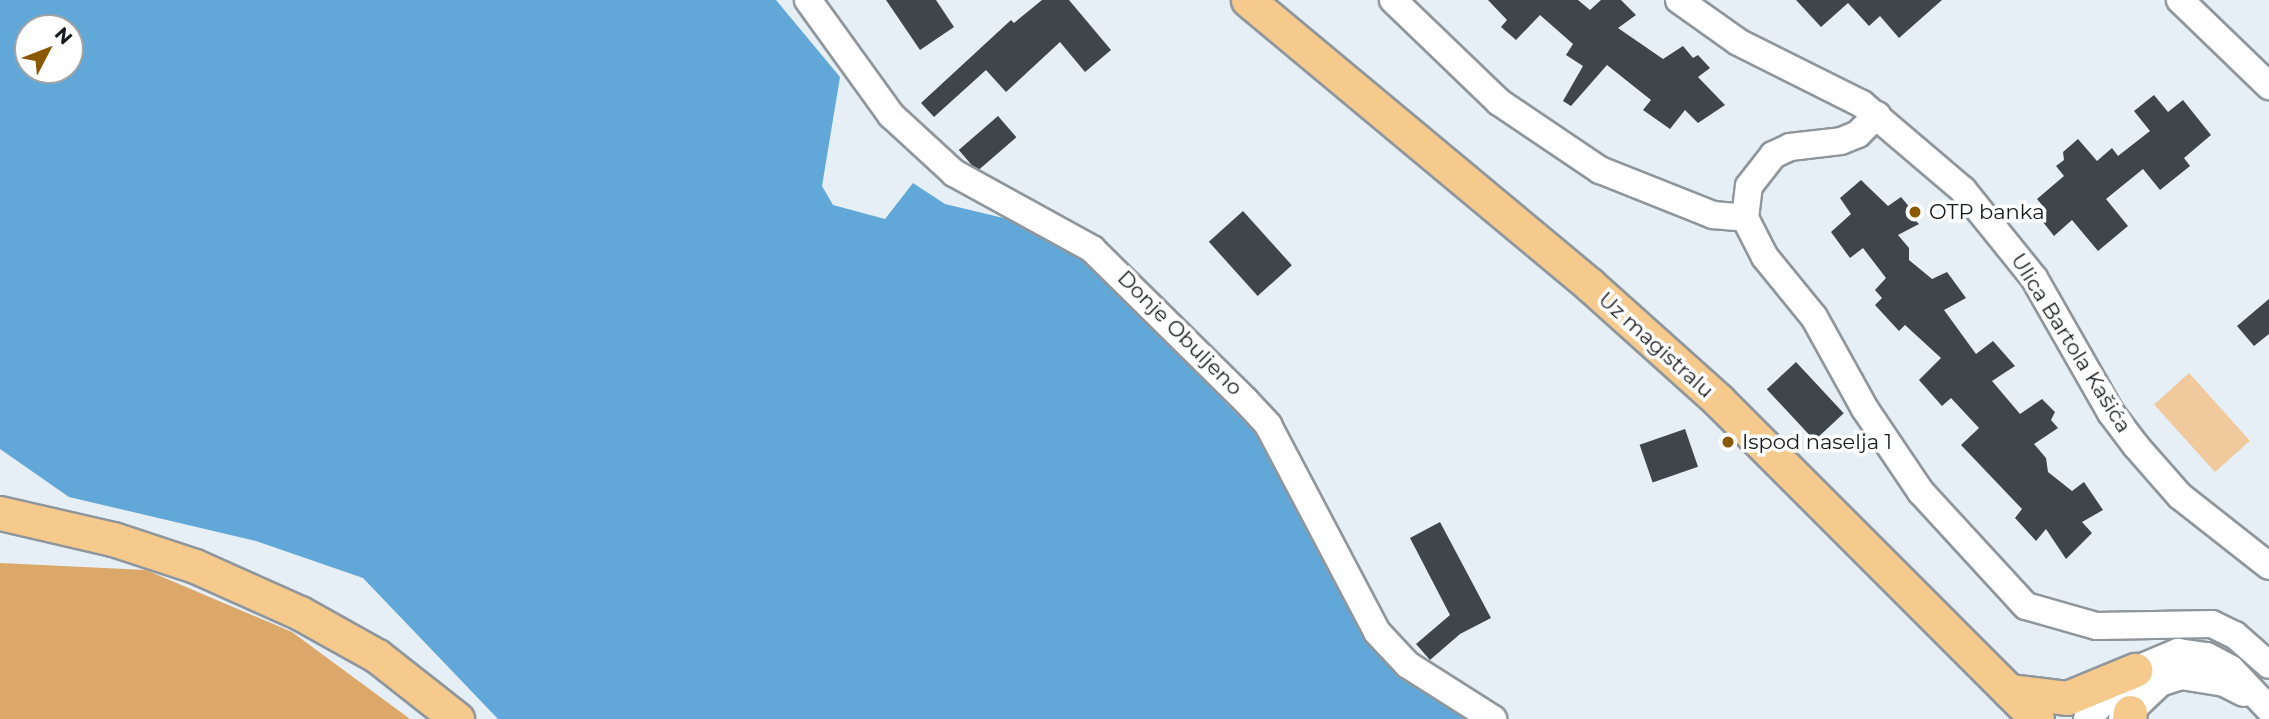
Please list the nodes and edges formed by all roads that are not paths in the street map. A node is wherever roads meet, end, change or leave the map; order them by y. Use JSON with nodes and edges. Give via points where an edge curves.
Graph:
{"nodes":[{"id":1,"x":808,"y":0,"type":"edge"},
{"id":2,"x":1248,"y":0,"type":"edge"},
{"id":3,"x":1393,"y":0,"type":"edge"},
{"id":4,"x":1679,"y":0,"type":"edge"},
{"id":5,"x":2180,"y":0,"type":"edge"},
{"id":6,"x":2269,"y":86,"type":"edge"},
{"id":7,"x":1877,"y":115,"type":"junction"},
{"id":8,"x":1745,"y":218,"type":"junction"},
{"id":9,"x":0,"y":513,"type":"edge"},
{"id":10,"x":2269,"y":566,"type":"edge"},
{"id":11,"x":2269,"y":665,"type":"edge"},
{"id":12,"x":2135,"y":670,"type":"junction"},
{"id":13,"x":2009,"y":691,"type":"junction"},
{"id":14,"x":2267,"y":706,"type":"edge"},
{"id":15,"x":2127,"y":717,"type":"edge"},
{"id":16,"x":457,"y":719,"type":"edge"},
{"id":17,"x":1493,"y":719,"type":"edge"},
{"id":18,"x":2037,"y":719,"type":"edge"},
{"id":19,"x":2087,"y":719,"type":"edge"}],
"edges":[{"from":1,"to":17,"type":"street","name":"Donje Obuljeno","via":[[891,115],[954,173],[1092,249],[1246,401],[1268,425],[1346,583],[1377,632],[1408,665]]},
{"from":2,"to":13,"type":"main road","name":"Uz magistralu","via":[[1590,285],[1718,400]]},
{"from":3,"to":8,"type":"street","via":[[1499,102],[1600,170],[1713,215]]},
{"from":4,"to":7,"type":"street","name":"Ulica Bartola Kašića","via":[[1738,42],[1846,93]]},
{"from":5,"to":6,"type":"street"},
{"from":7,"to":8,"type":"street","via":[[1858,134],[1841,141],[1790,146],[1773,155],[1749,186]]},
{"from":7,"to":10,"type":"street","name":"Ulica Bartola Kašića","via":[[1989,217],[2034,278],[2111,414],[2180,496]]},
{"from":8,"to":11,"type":"street","via":[[1765,257],[1814,317],[1865,410],[1921,492],[2026,606],[2096,626],[2212,624],[2235,635]]},
{"from":9,"to":16,"type":"main road","via":[[113,539],[195,566],[300,612],[377,656]]},
{"from":12,"to":13,"type":"main road","via":[[2067,698]]},
{"from":12,"to":14,"type":"street","via":[[2178,652],[2207,656],[2231,669]]},
{"from":12,"to":19,"type":"street"},
{"from":13,"to":18,"type":"main road","name":"Uz magistralu"},
{"from":14,"to":15,"type":"street","via":[[2224,683],[2181,676],[2160,683]]}]}
